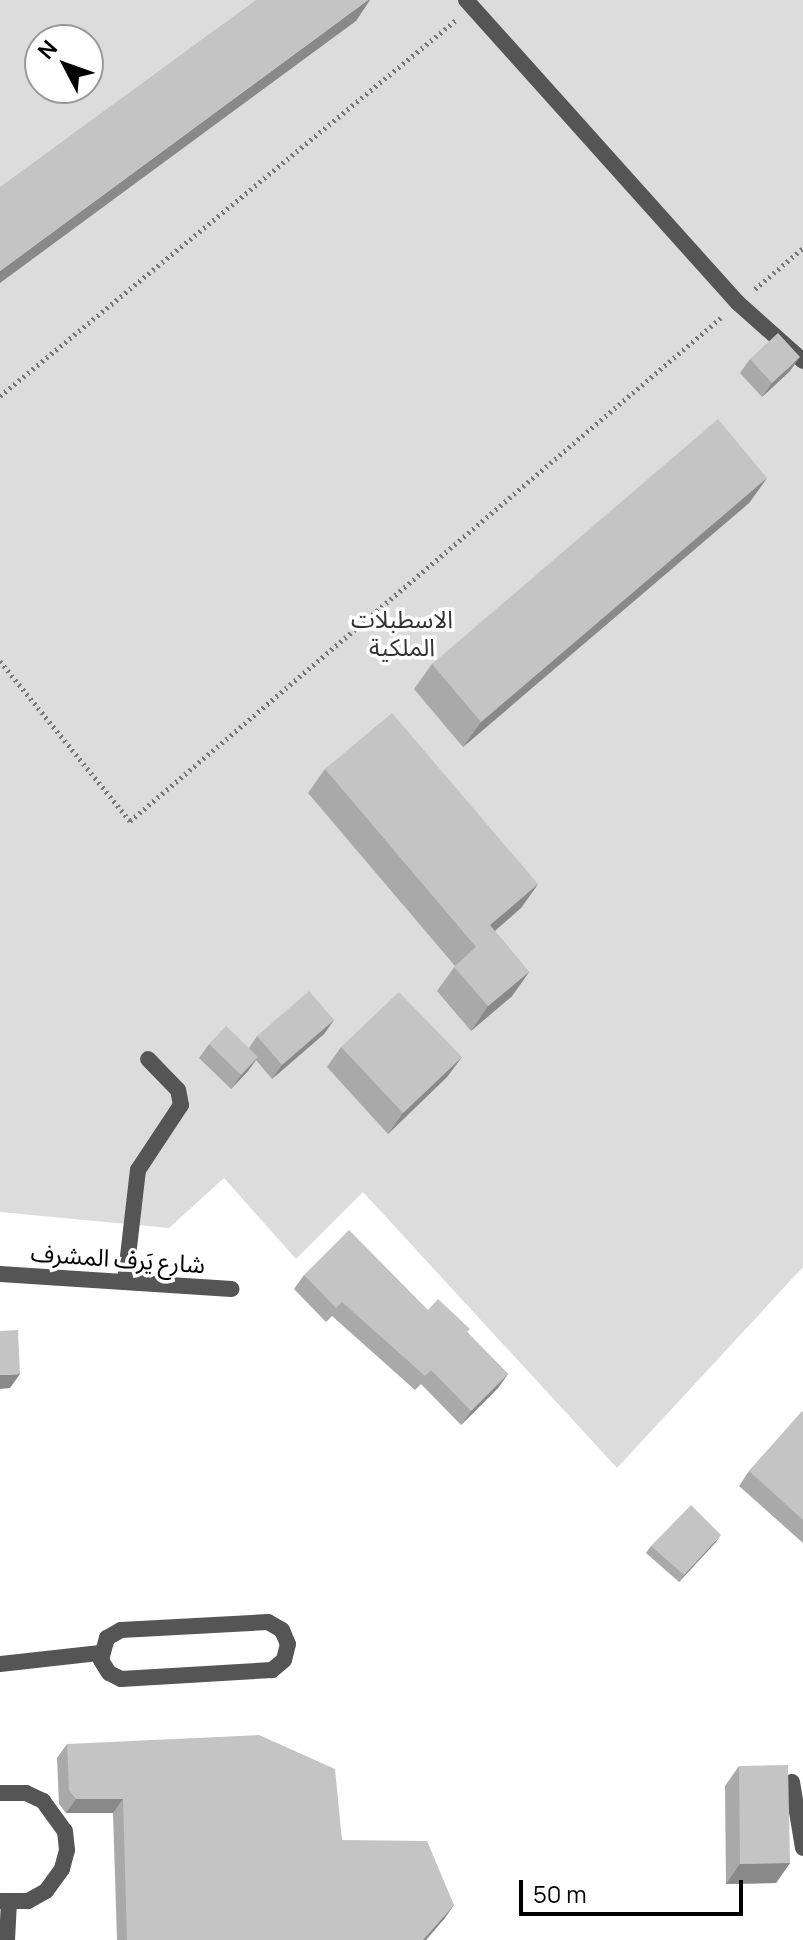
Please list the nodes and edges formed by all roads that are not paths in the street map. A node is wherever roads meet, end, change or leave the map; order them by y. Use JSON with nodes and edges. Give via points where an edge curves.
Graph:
{"nodes":[{"id":1,"x":469,"y":3,"type":"edge"},
{"id":2,"x":803,"y":361,"type":"edge"},
{"id":3,"x":148,"y":1059,"type":"dead end"},
{"id":4,"x":0,"y":1274,"type":"edge"},
{"id":5,"x":125,"y":1282,"type":"junction"},
{"id":6,"x":232,"y":1289,"type":"dead end"},
{"id":7,"x":100,"y":1653,"type":"junction"},
{"id":8,"x":0,"y":1664,"type":"edge"},
{"id":9,"x":792,"y":1782,"type":"edge"},
{"id":10,"x":0,"y":1793,"type":"edge"},
{"id":11,"x":803,"y":1848,"type":"edge"},
{"id":12,"x":4,"y":1902,"type":"edge"},
{"id":13,"x":7,"y":1940,"type":"edge"}],
"edges":[{"from":1,"to":2,"type":"street","via":[[738,303]]},
{"from":3,"to":5,"type":"street","via":[[178,1090],[181,1105],[138,1170]]},
{"from":4,"to":5,"type":"street","name":"شارع يَرف المشرف"},
{"from":5,"to":6,"type":"street","name":"شارع يَرف المشرف"},
{"from":7,"to":7,"type":"street","via":[[109,1673],[121,1679],[173,1677],[272,1670],[284,1660],[288,1644],[282,1630],[268,1622],[129,1628],[107,1638]]},
{"from":7,"to":8,"type":"street"},
{"from":9,"to":11,"type":"street"},
{"from":10,"to":12,"type":"street","via":[[26,1793],[43,1801],[65,1831],[67,1850],[62,1869],[46,1891],[28,1901]]},
{"from":12,"to":13,"type":"street"}]}
